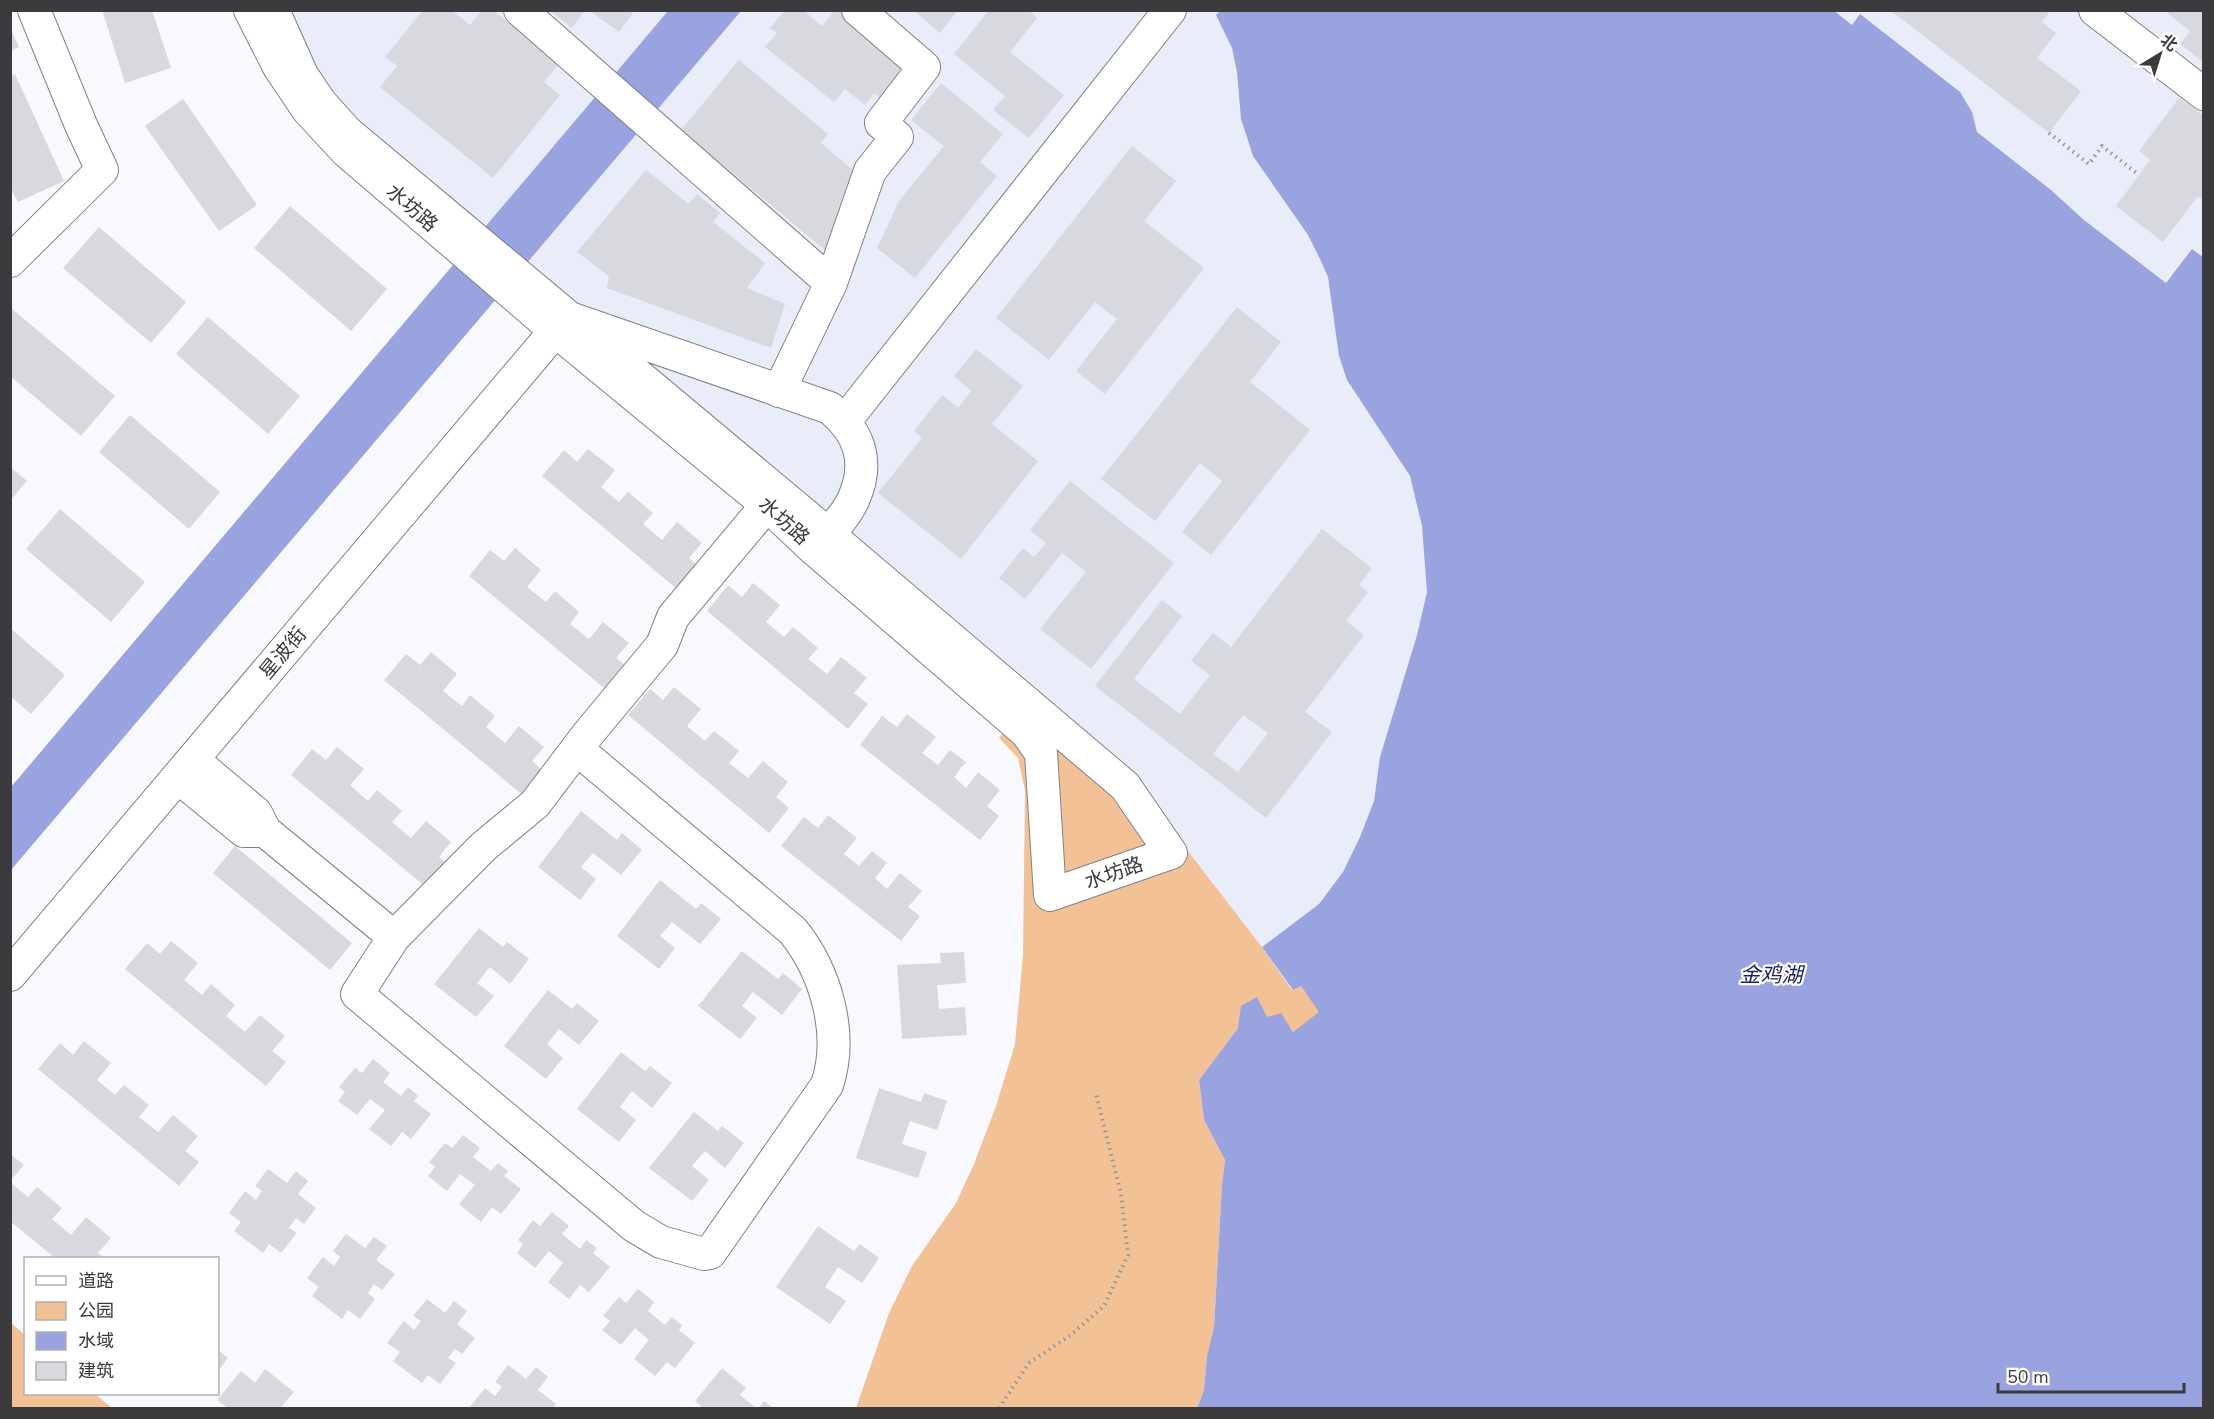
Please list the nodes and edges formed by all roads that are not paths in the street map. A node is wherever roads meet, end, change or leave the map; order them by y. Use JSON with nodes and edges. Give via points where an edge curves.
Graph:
{"nodes":[{"id":1,"x":34,"y":10,"type":"edge"},
{"id":2,"x":250,"y":10,"type":"edge"},
{"id":3,"x":273,"y":10,"type":"edge"},
{"id":4,"x":520,"y":10,"type":"edge"},
{"id":5,"x":858,"y":10,"type":"edge"},
{"id":6,"x":1170,"y":10,"type":"edge"},
{"id":7,"x":2095,"y":10,"type":"edge"},
{"id":8,"x":2204,"y":94,"type":"edge"},
{"id":9,"x":454,"y":234,"type":"junction"},
{"id":10,"x":10,"y":261,"type":"edge"},
{"id":11,"x":831,"y":283,"type":"junction"},
{"id":12,"x":561,"y":324,"type":"junction"},
{"id":13,"x":779,"y":391,"type":"junction"},
{"id":14,"x":845,"y":420,"type":"junction"},
{"id":15,"x":767,"y":505,"type":"junction"},
{"id":16,"x":822,"y":542,"type":"junction"},
{"id":17,"x":577,"y":749,"type":"junction"},
{"id":18,"x":185,"y":768,"type":"junction"},
{"id":19,"x":393,"y":937,"type":"junction"},
{"id":20,"x":10,"y":975,"type":"edge"}],
"edges":[{"from":1,"to":10,"type":"street","via":[[102,170]]},
{"from":2,"to":9,"type":"street","name":"水坊路","via":[[279,66],[308,110],[346,151]]},
{"from":3,"to":9,"type":"street","name":"水坊路","via":[[302,75],[320,102]]},
{"from":4,"to":11,"type":"street"},
{"from":5,"to":11,"type":"street","via":[[924,68],[881,123],[897,136],[870,171]]},
{"from":6,"to":14,"type":"street"},
{"from":7,"to":8,"type":"street"},
{"from":9,"to":12,"type":"street","name":"水坊路"},
{"from":11,"to":13,"type":"street"},
{"from":12,"to":13,"type":"street"},
{"from":12,"to":15,"type":"street","name":"水坊路"},
{"from":12,"to":16,"type":"street","name":"水坊路"},
{"from":12,"to":18,"type":"street","name":"星波街"},
{"from":13,"to":14,"type":"street","via":[[830,408]]},
{"from":14,"to":16,"type":"street","via":[[856,437],[860,478],[854,499]]},
{"from":15,"to":16,"type":"street","name":"水坊路"},
{"from":15,"to":17,"type":"street","via":[[673,617],[662,645]]},
{"from":16,"to":16,"type":"street","name":"水坊路","via":[[1037,745],[1041,753],[1050,895],[1171,853],[1125,786]]},
{"from":17,"to":19,"type":"street","via":[[535,804],[483,847]]},
{"from":17,"to":19,"type":"street","via":[[792,931],[811,959],[828,1004],[833,1027],[833,1067],[827,1085],[710,1253],[661,1242],[634,1226],[357,994]]},
{"from":18,"to":19,"type":"street","via":[[244,831],[265,831]]},
{"from":18,"to":20,"type":"street","name":"星波街"}]}
